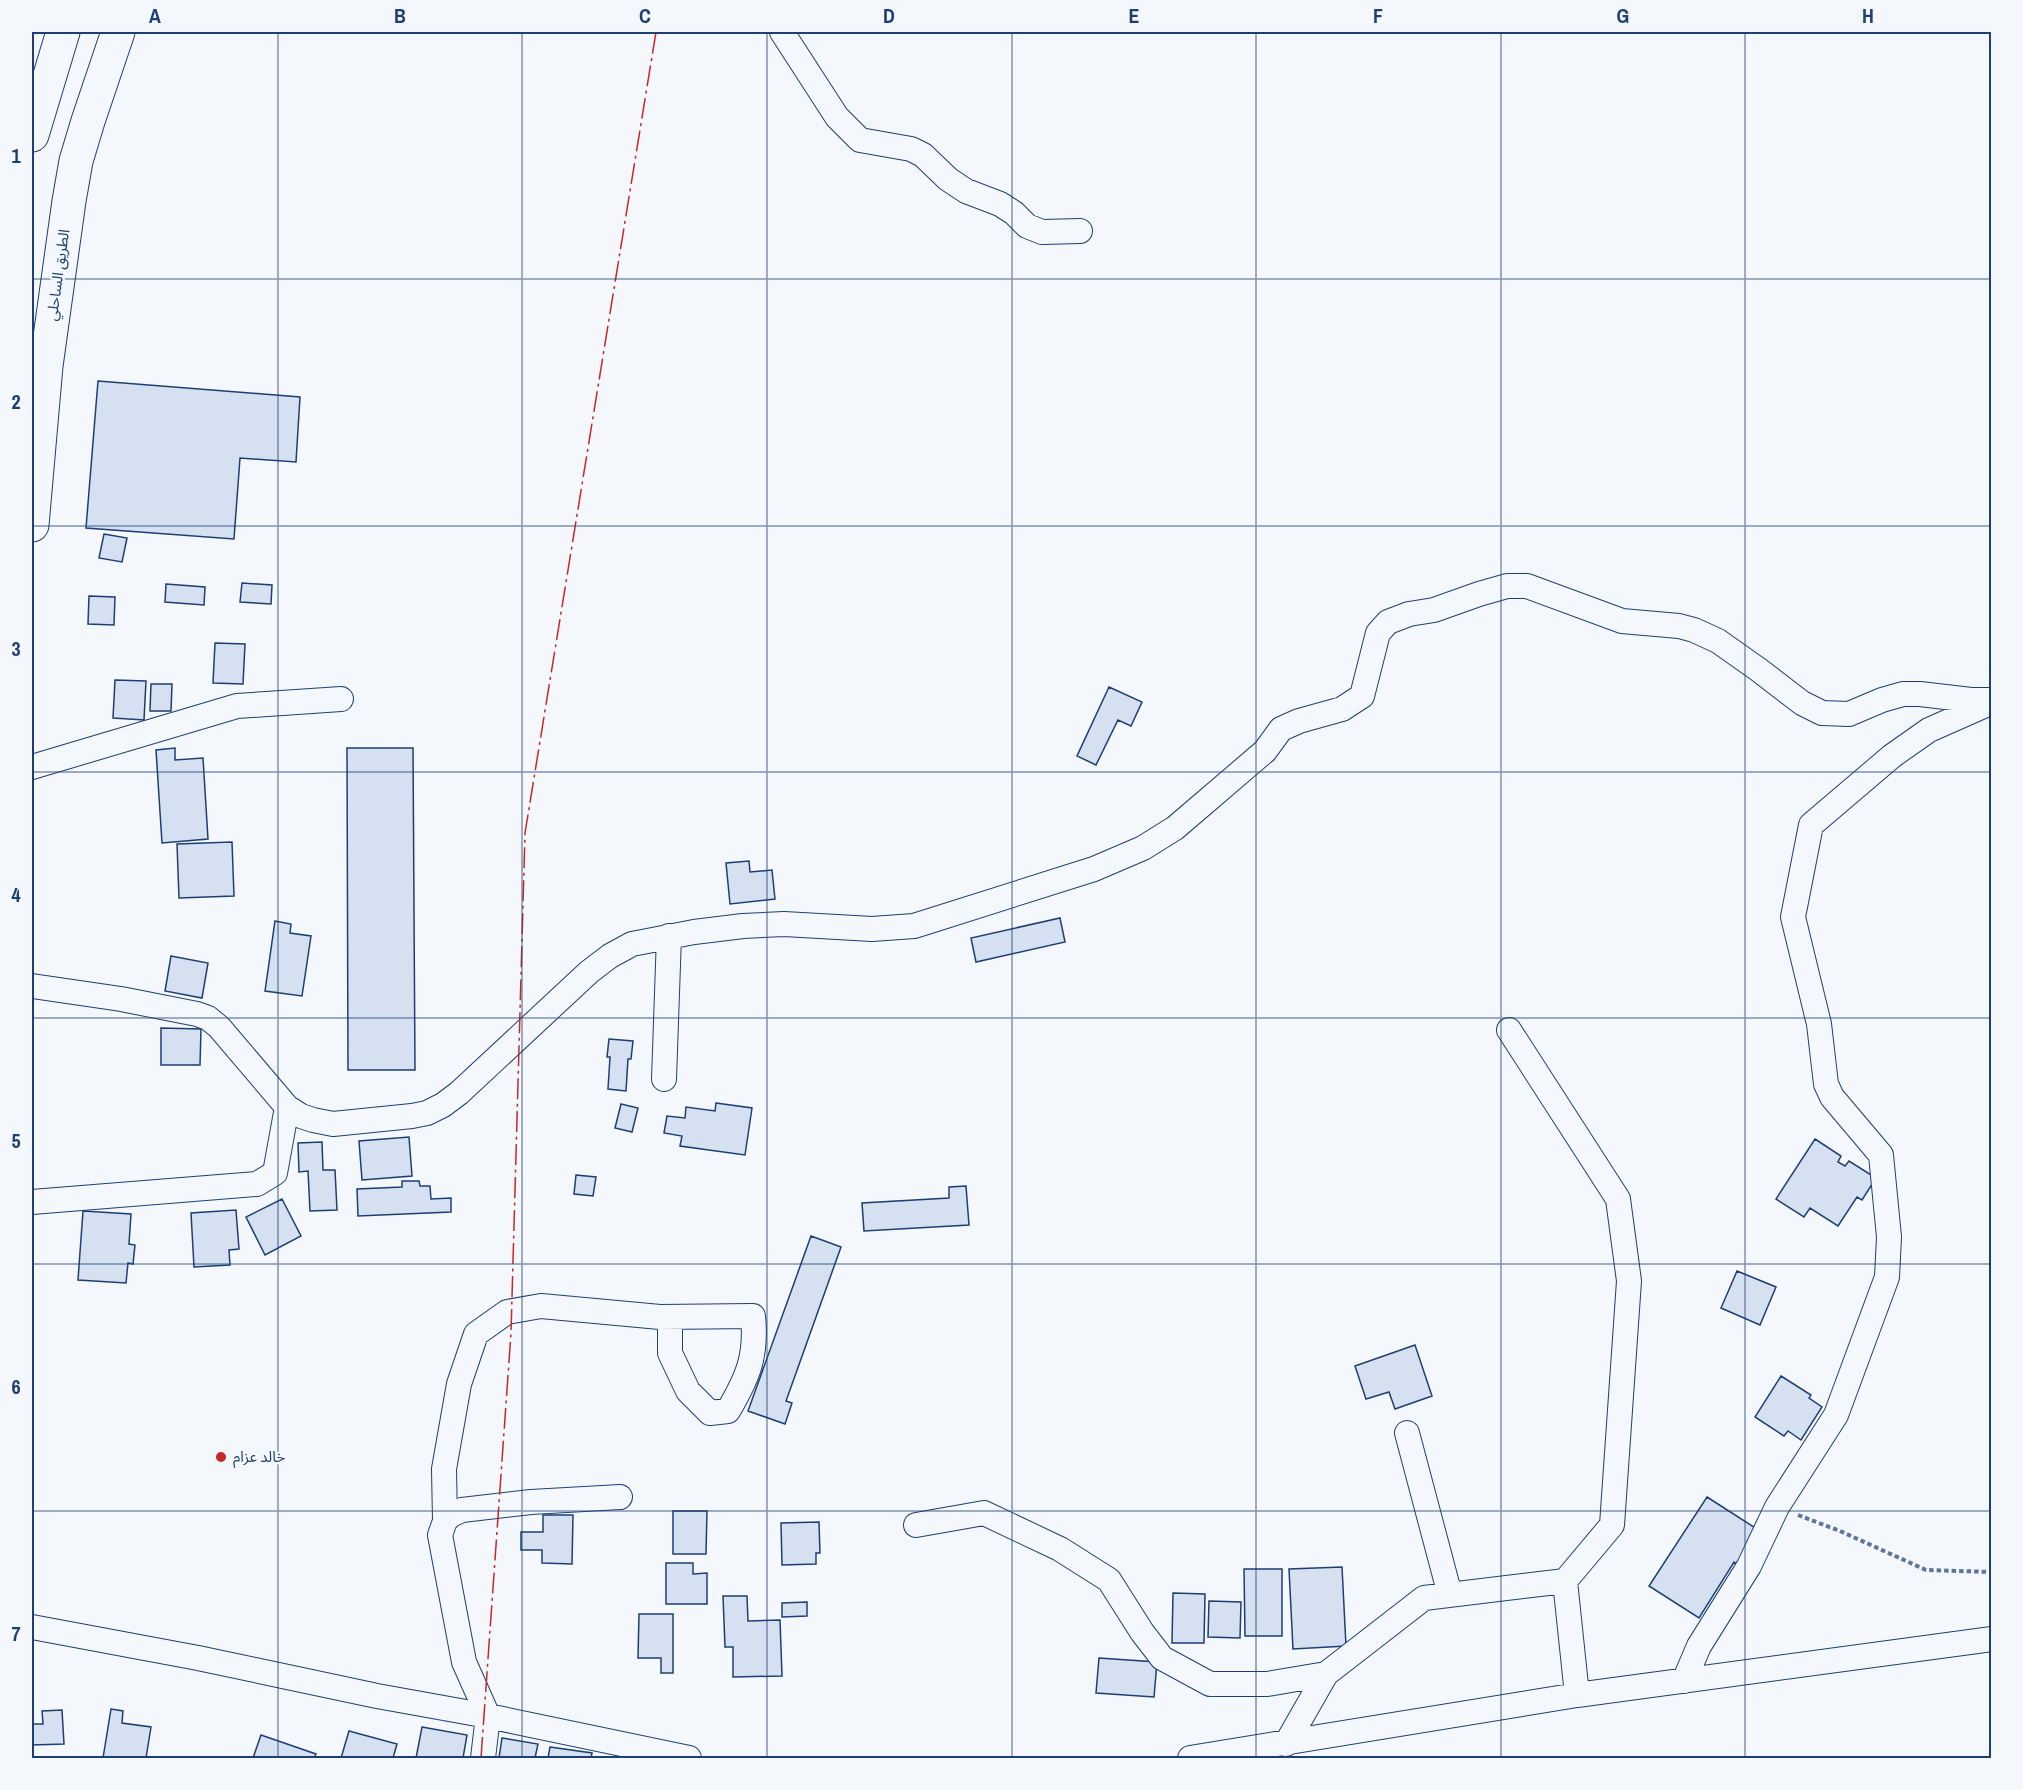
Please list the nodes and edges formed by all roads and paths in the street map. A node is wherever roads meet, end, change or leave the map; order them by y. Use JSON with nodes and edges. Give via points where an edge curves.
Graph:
{"nodes":[{"id":1,"x":63,"y":32,"type":"edge"},
{"id":2,"x":118,"y":32,"type":"edge"},
{"id":3,"x":782,"y":32,"type":"edge"},
{"id":4,"x":32,"y":135,"type":"edge"},
{"id":5,"x":1080,"y":231,"type":"dead end"},
{"id":6,"x":32,"y":525,"type":"edge"},
{"id":7,"x":341,"y":699,"type":"dead end"},
{"id":8,"x":1992,"y":701,"type":"edge"},
{"id":9,"x":32,"y":767,"type":"edge"},
{"id":10,"x":669,"y":936,"type":"junction"},
{"id":11,"x":32,"y":986,"type":"edge"},
{"id":12,"x":1509,"y":1030,"type":"dead end"},
{"id":13,"x":664,"y":1079,"type":"dead end"},
{"id":14,"x":287,"y":1107,"type":"junction"},
{"id":15,"x":32,"y":1202,"type":"edge"},
{"id":16,"x":660,"y":1317,"type":"junction"},
{"id":17,"x":1407,"y":1433,"type":"dead end"},
{"id":18,"x":620,"y":1497,"type":"dead end"},
{"id":19,"x":1778,"y":1507,"type":"junction"},
{"id":20,"x":445,"y":1521,"type":"junction"},
{"id":21,"x":916,"y":1525,"type":"dead end"},
{"id":22,"x":1992,"y":1572,"type":"edge"},
{"id":23,"x":1565,"y":1581,"type":"junction"},
{"id":24,"x":1450,"y":1595,"type":"junction"},
{"id":25,"x":32,"y":1627,"type":"edge"},
{"id":26,"x":1992,"y":1639,"type":"edge"},
{"id":27,"x":1326,"y":1674,"type":"junction"},
{"id":28,"x":1684,"y":1681,"type":"junction"},
{"id":29,"x":1578,"y":1695,"type":"junction"},
{"id":30,"x":488,"y":1716,"type":"junction"},
{"id":31,"x":1286,"y":1744,"type":"junction"},
{"id":32,"x":1223,"y":1756,"type":"edge"},
{"id":33,"x":483,"y":1758,"type":"edge"},
{"id":34,"x":689,"y":1758,"type":"edge"},
{"id":35,"x":1190,"y":1758,"type":"edge"}],
"edges":[{"from":1,"to":4,"type":"highway"},
{"from":2,"to":6,"type":"highway","name":"الطريق الساحلي","via":[[76,161],[69,201],[46,366]]},
{"from":3,"to":5,"type":"street","via":[[837,117],[860,140],[923,155],[948,179],[966,191],[1000,204],[1027,226],[1042,232]]},
{"from":7,"to":9,"type":"street","via":[[237,706]]},
{"from":8,"to":10,"type":"street","via":[[1903,694],[1849,714],[1822,713],[1694,630],[1622,621],[1527,586],[1507,586],[1388,622],[1378,633],[1362,696],[1342,709],[1281,729],[1265,751],[1175,828],[1104,865],[914,926],[872,929],[784,924]]},
{"from":8,"to":19,"type":"street","via":[[1929,730],[1811,825],[1793,917],[1818,1024],[1826,1084],[1832,1097],[1881,1155],[1889,1247],[1887,1277],[1836,1415]]},
{"from":10,"to":13,"type":"street"},
{"from":10,"to":14,"type":"street","via":[[632,944],[610,956],[459,1093],[427,1113],[333,1124],[302,1116]]},
{"from":11,"to":14,"type":"street","via":[[121,999],[208,1018]]},
{"from":12,"to":23,"type":"street","via":[[1618,1199],[1629,1281],[1612,1525]]},
{"from":14,"to":15,"type":"street","via":[[275,1173],[257,1184]]},
{"from":16,"to":16,"type":"street","via":[[670,1318],[670,1353],[688,1391],[710,1413],[728,1411],[746,1380],[755,1339],[753,1316]]},
{"from":16,"to":20,"type":"street","via":[[541,1306],[507,1312],[476,1334],[459,1384],[444,1469]]},
{"from":17,"to":24,"type":"street"},
{"from":18,"to":20,"type":"street","via":[[462,1510]]},
{"from":19,"to":22,"type":"path","via":[[1926,1570]]},
{"from":19,"to":28,"type":"street","via":[[1749,1566],[1699,1646]]},
{"from":20,"to":30,"type":"street","via":[[440,1535],[464,1662]]},
{"from":21,"to":27,"type":"street","via":[[984,1513],[1060,1549],[1109,1580],[1162,1658],[1210,1684],[1267,1684]]},
{"from":23,"to":24,"type":"street"},
{"from":23,"to":29,"type":"street"},
{"from":24,"to":27,"type":"street","via":[[1424,1598]]},
{"from":25,"to":30,"type":"street"},
{"from":26,"to":28,"type":"street"},
{"from":27,"to":31,"type":"street"},
{"from":28,"to":29,"type":"street"},
{"from":29,"to":31,"type":"street"},
{"from":30,"to":33,"type":"street"},
{"from":30,"to":34,"type":"street"},
{"from":31,"to":32,"type":"street"},
{"from":32,"to":35,"type":"street"}]}
